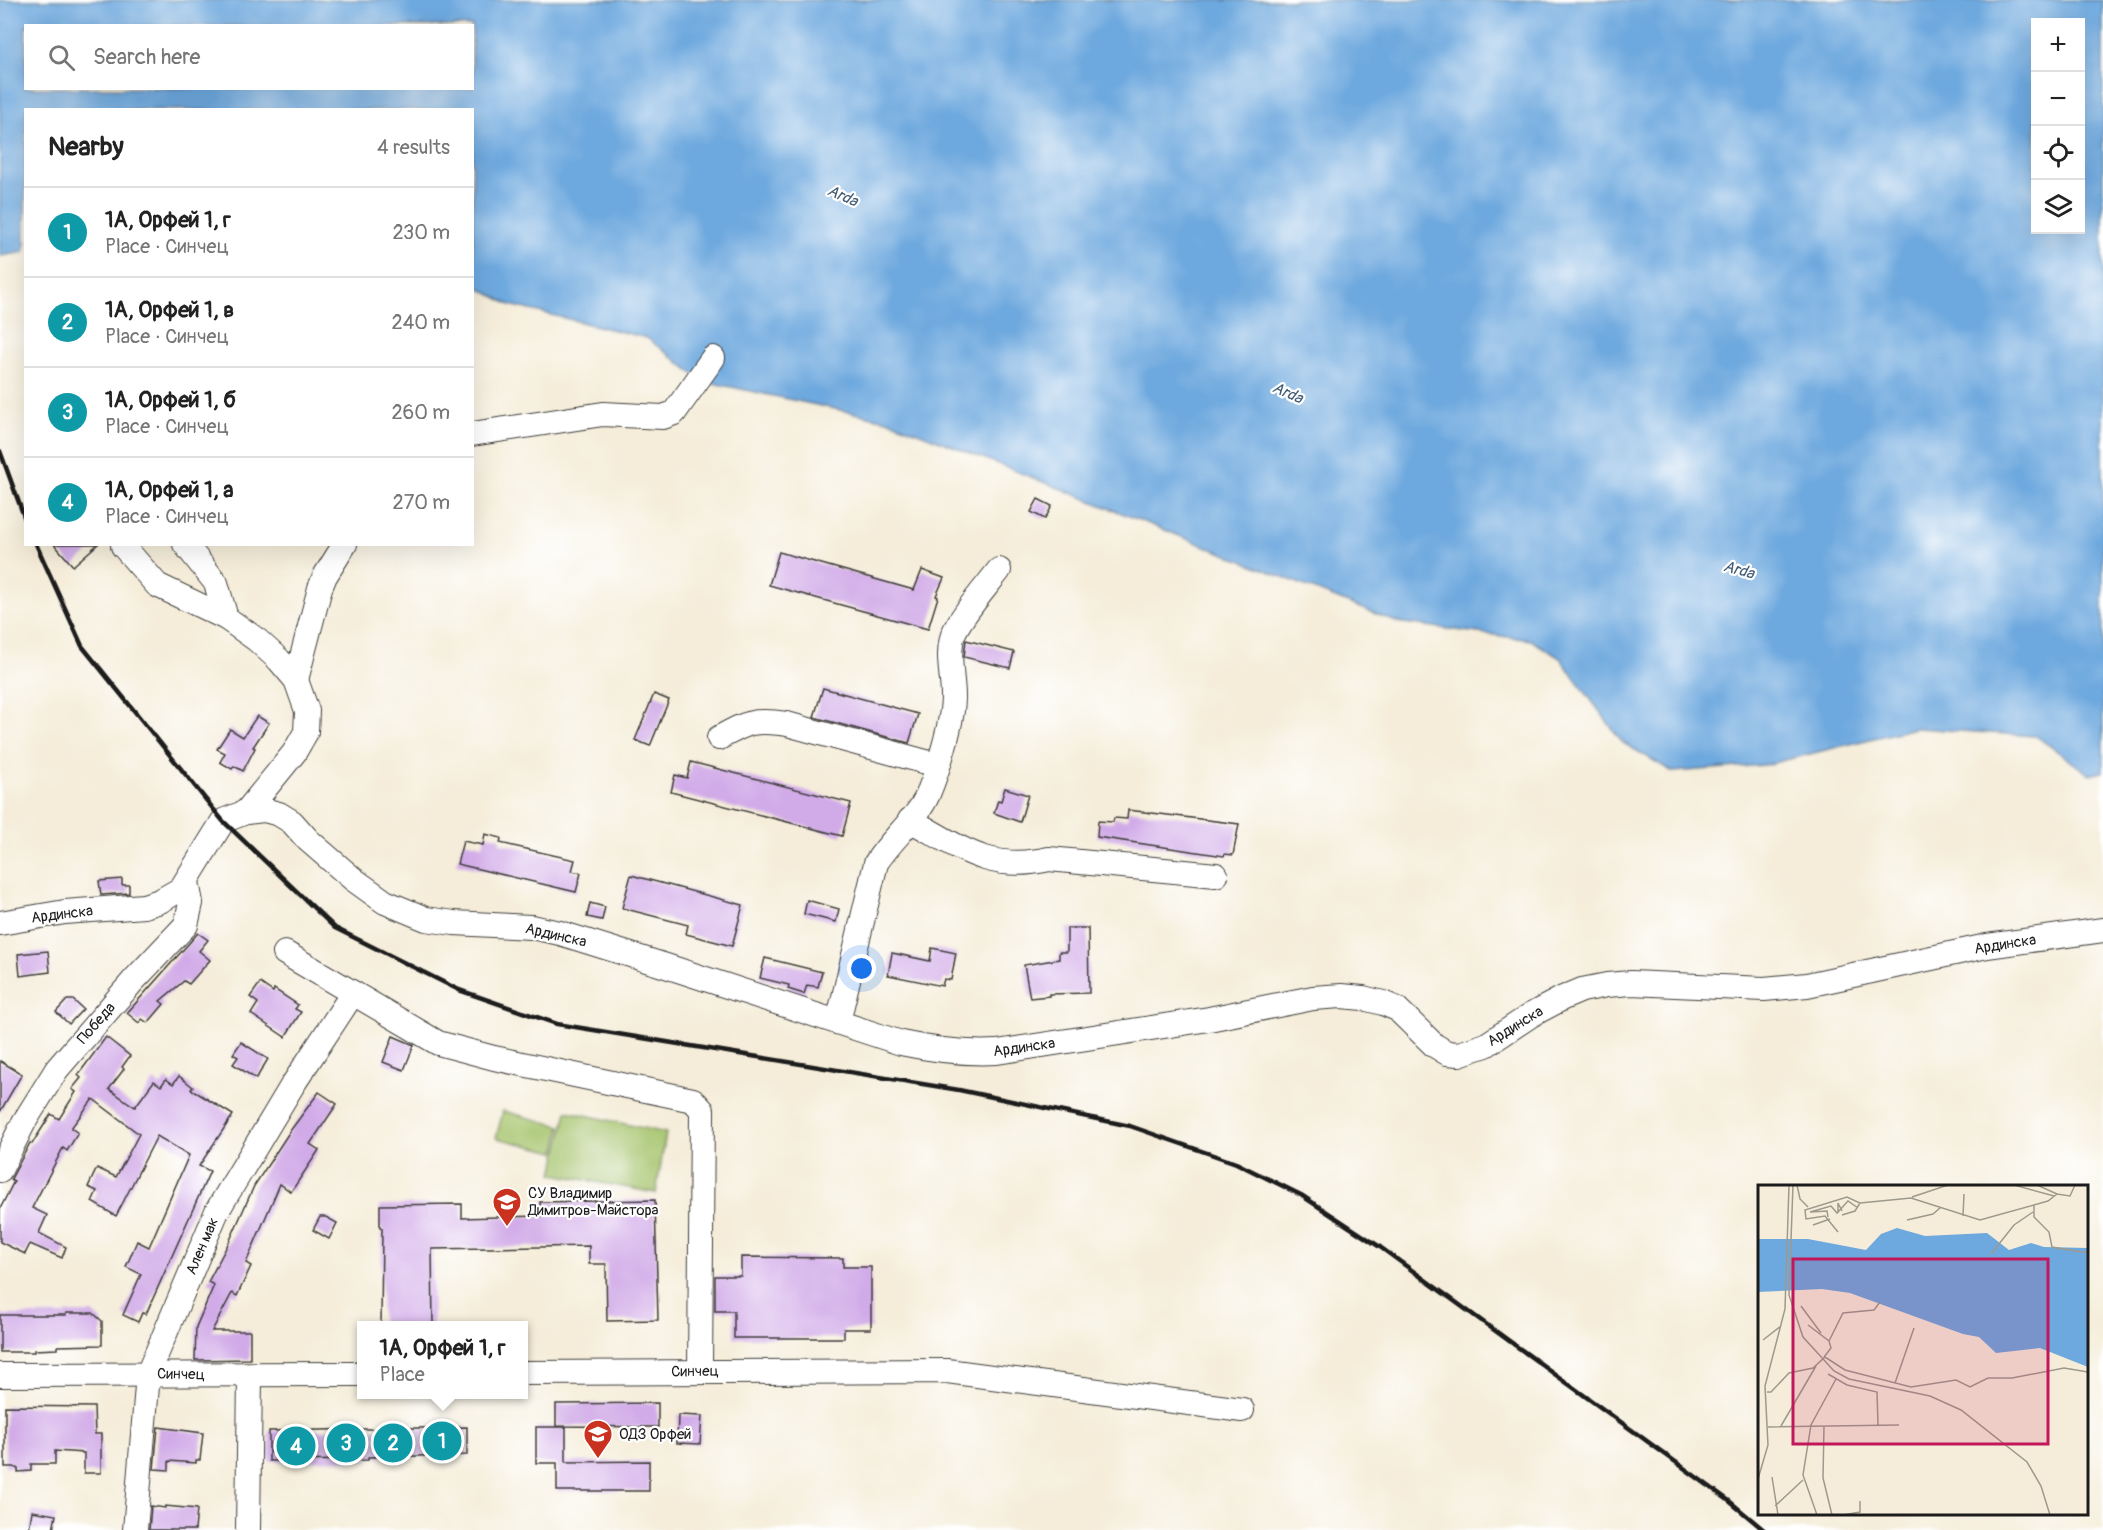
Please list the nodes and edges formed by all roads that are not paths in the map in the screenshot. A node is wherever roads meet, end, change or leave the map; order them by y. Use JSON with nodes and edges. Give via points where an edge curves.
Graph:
{"nodes":[{"id":1,"x":713,"y":358,"type":"dead end"},
{"id":2,"x":474,"y":435,"type":"edge"},
{"id":3,"x":123,"y":546,"type":"dead end"},
{"id":4,"x":187,"y":546,"type":"edge"},
{"id":5,"x":344,"y":546,"type":"edge"},
{"id":6,"x":999,"y":570,"type":"dead end"},
{"id":7,"x":226,"y":618,"type":"junction"},
{"id":8,"x":296,"y":680,"type":"junction"},
{"id":9,"x":720,"y":738,"type":"dead end"},
{"id":10,"x":937,"y":765,"type":"junction"},
{"id":11,"x":246,"y":812,"type":"junction"},
{"id":12,"x":910,"y":820,"type":"junction"},
{"id":13,"x":1216,"y":875,"type":"dead end"},
{"id":14,"x":187,"y":882,"type":"junction"},
{"id":15,"x":0,"y":923,"type":"edge"},
{"id":16,"x":2103,"y":930,"type":"edge"},
{"id":17,"x":285,"y":952,"type":"dead end"},
{"id":18,"x":353,"y":993,"type":"junction"},
{"id":19,"x":838,"y":1022,"type":"junction"},
{"id":20,"x":0,"y":1170,"type":"edge"},
{"id":21,"x":700,"y":1371,"type":"junction"},
{"id":22,"x":528,"y":1373,"type":"edge"},
{"id":23,"x":148,"y":1374,"type":"junction"},
{"id":24,"x":357,"y":1374,"type":"edge"},
{"id":25,"x":0,"y":1375,"type":"edge"},
{"id":26,"x":250,"y":1375,"type":"junction"},
{"id":27,"x":1242,"y":1410,"type":"dead end"},
{"id":28,"x":135,"y":1530,"type":"edge"},
{"id":29,"x":248,"y":1530,"type":"edge"}],
"edges":[{"from":1,"to":2,"type":"street","via":[[674,413],[663,417],[603,414]]},
{"from":3,"to":7,"type":"street","via":[[157,585]]},
{"from":4,"to":7,"type":"street","via":[[216,583]]},
{"from":5,"to":8,"type":"street","via":[[320,588]]},
{"from":6,"to":10,"type":"street","via":[[952,635],[951,721]]},
{"from":7,"to":8,"type":"street","via":[[257,640]]},
{"from":8,"to":11,"type":"street","via":[[307,711],[306,732]]},
{"from":9,"to":10,"type":"street","via":[[748,722],[767,721]]},
{"from":10,"to":12,"type":"street","via":[[928,794]]},
{"from":11,"to":14,"type":"street","name":"Ардинска","via":[[224,821]]},
{"from":11,"to":19,"type":"street","name":"Ардинска","via":[[264,810],[279,814],[385,902],[426,919],[560,933]]},
{"from":12,"to":13,"type":"street","via":[[986,860],[1029,864],[1049,859]]},
{"from":12,"to":19,"type":"street","via":[[876,863]]},
{"from":14,"to":15,"type":"street","name":"Ардинска","via":[[172,895],[144,906],[65,912]]},
{"from":14,"to":20,"type":"street","name":"Победа","via":[[191,903],[186,925],[57,1069]]},
{"from":16,"to":19,"type":"street","name":"Ардинска","via":[[1986,946],[1807,985],[1764,990],[1607,985],[1563,998],[1486,1045],[1459,1054],[1434,1046],[1397,1009],[1383,1002],[1341,996],[987,1052],[936,1051]]},
{"from":17,"to":18,"type":"street"},
{"from":18,"to":21,"type":"street","via":[[438,1043],[693,1100],[702,1110]]},
{"from":18,"to":23,"type":"street","name":"Ален мак","via":[[217,1211]]},
{"from":21,"to":22,"type":"street","name":"Синчец"},
{"from":21,"to":27,"type":"street","name":"Синчец","via":[[947,1371]]},
{"from":23,"to":25,"type":"street","name":"Синчец"},
{"from":23,"to":26,"type":"street","name":"Синчец"},
{"from":23,"to":28,"type":"street","name":"Ален мак"},
{"from":24,"to":26,"type":"street","name":"Синчец"},
{"from":26,"to":29,"type":"street"}]}
